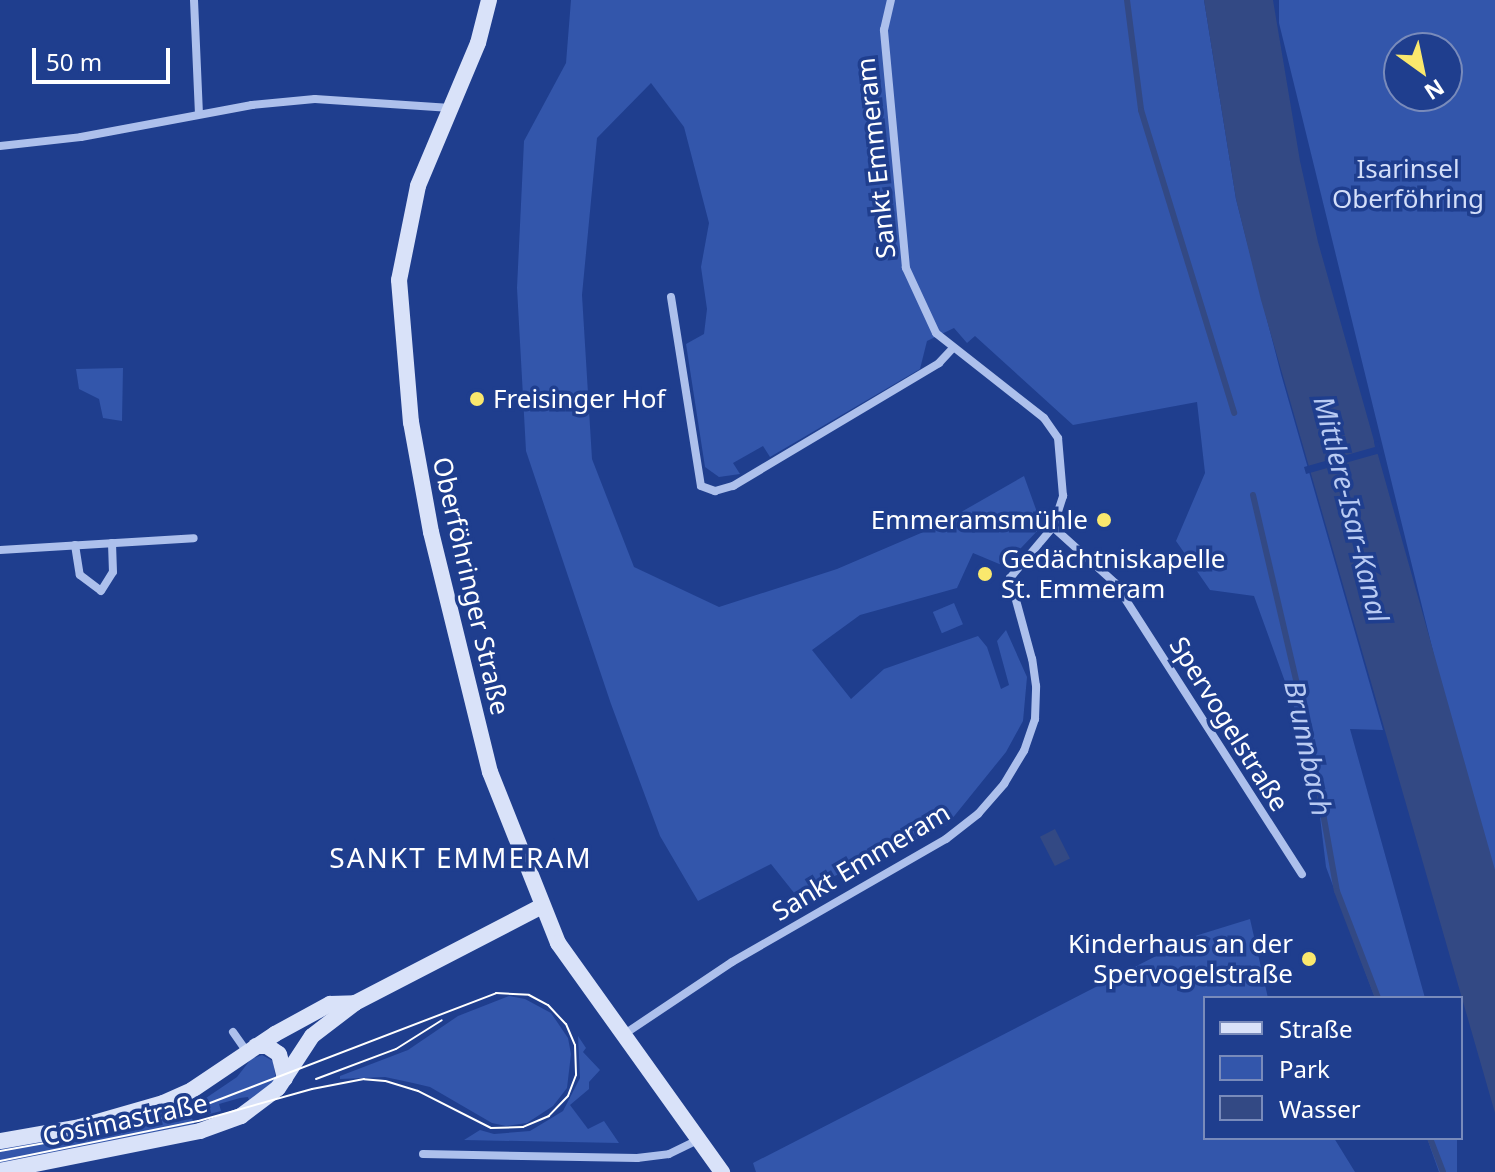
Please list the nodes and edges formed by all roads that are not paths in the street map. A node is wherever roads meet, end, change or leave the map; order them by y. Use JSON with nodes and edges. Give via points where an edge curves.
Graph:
{"nodes":[{"id":1,"x":194,"y":0,"type":"edge"},
{"id":2,"x":489,"y":0,"type":"edge"},
{"id":3,"x":891,"y":0,"type":"edge"},
{"id":4,"x":451,"y":108,"type":"junction"},
{"id":5,"x":199,"y":114,"type":"junction"},
{"id":6,"x":0,"y":146,"type":"edge"},
{"id":7,"x":671,"y":297,"type":"dead end"},
{"id":8,"x":953,"y":348,"type":"junction"},
{"id":9,"x":1053,"y":527,"type":"junction"},
{"id":10,"x":194,"y":538,"type":"dead end"},
{"id":11,"x":112,"y":543,"type":"junction"},
{"id":12,"x":75,"y":545,"type":"junction"},
{"id":13,"x":0,"y":550,"type":"edge"},
{"id":14,"x":1302,"y":874,"type":"dead end"},
{"id":15,"x":542,"y":906,"type":"junction"},
{"id":16,"x":355,"y":1003,"type":"junction"},
{"id":17,"x":233,"y":1032,"type":"dead end"},
{"id":18,"x":622,"y":1035,"type":"junction"},
{"id":19,"x":251,"y":1049,"type":"junction"},
{"id":20,"x":285,"y":1078,"type":"junction"},
{"id":21,"x":698,"y":1140,"type":"junction"},
{"id":22,"x":0,"y":1141,"type":"edge"},
{"id":23,"x":423,"y":1154,"type":"dead end"},
{"id":24,"x":0,"y":1171,"type":"edge"},
{"id":25,"x":722,"y":1172,"type":"edge"}],
"edges":[{"from":1,"to":5,"type":"street"},
{"from":2,"to":4,"type":"main road","name":"Oberföhringer Straße"},
{"from":3,"to":8,"type":"street","name":"Sankt Emmeram","via":[[884,30],[906,268],[936,333]]},
{"from":4,"to":5,"type":"street","via":[[315,99]]},
{"from":4,"to":15,"type":"main road","name":"Oberföhringer Straße","via":[[418,186],[399,280],[411,422],[431,532],[490,772]]},
{"from":5,"to":6,"type":"street"},
{"from":7,"to":8,"type":"street","via":[[701,486],[715,491],[733,486],[925,371]]},
{"from":8,"to":9,"type":"street","name":"Sankt Emmeram","via":[[1044,418],[1058,438],[1063,496]]},
{"from":9,"to":14,"type":"street","name":"Spervogelstraße","via":[[1115,583]]},
{"from":9,"to":18,"type":"street","name":"Sankt Emmeram","via":[[1010,578],[1036,686],[1035,719],[1004,784],[978,814],[906,863],[732,962]]},
{"from":10,"to":11,"type":"street"},
{"from":11,"to":12,"type":"street"},
{"from":11,"to":12,"type":"street","via":[[113,572],[101,591],[80,575]]},
{"from":12,"to":13,"type":"street"},
{"from":15,"to":16,"type":"main road","name":"Cosimastraße"},
{"from":15,"to":18,"type":"main road","name":"Oberföhringer Straße","via":[[558,943]]},
{"from":16,"to":19,"type":"main road","name":"Cosimastraße","via":[[330,1004]]},
{"from":16,"to":20,"type":"main road","name":"Cosimastraße","via":[[312,1036]]},
{"from":17,"to":19,"type":"street"},
{"from":18,"to":21,"type":"main road","name":"Oberföhringer Straße"},
{"from":19,"to":20,"type":"main road","via":[[267,1046],[279,1054]]},
{"from":19,"to":22,"type":"main road","name":"Cosimastraße","via":[[192,1090],[136,1113]]},
{"from":20,"to":24,"type":"main road","name":"Cosimastraße","via":[[259,1105],[218,1126]]},
{"from":21,"to":23,"type":"street","via":[[681,1150],[646,1157]]},
{"from":21,"to":25,"type":"main road","name":"Oberföhringer Straße"}]}
